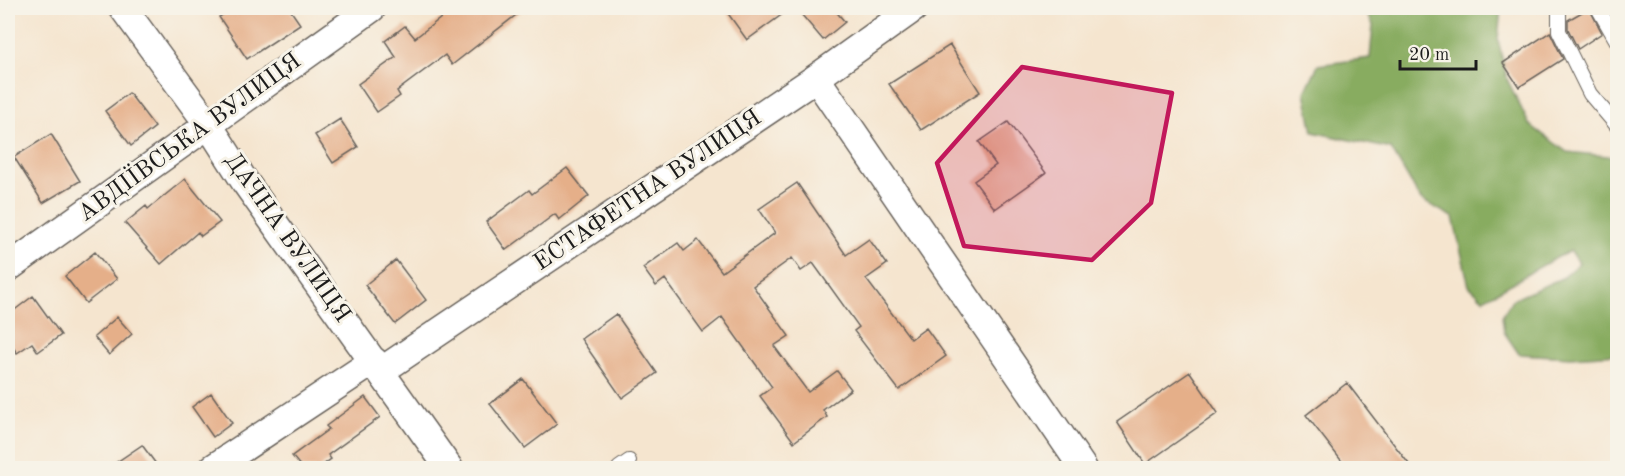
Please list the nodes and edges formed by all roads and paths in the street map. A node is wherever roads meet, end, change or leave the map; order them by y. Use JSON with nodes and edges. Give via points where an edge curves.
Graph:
{"nodes":[{"id":1,"x":123,"y":8,"type":"edge"},
{"id":2,"x":372,"y":8,"type":"edge"},
{"id":3,"x":914,"y":8,"type":"edge"},
{"id":4,"x":1558,"y":8,"type":"edge"},
{"id":5,"x":1598,"y":8,"type":"edge"},
{"id":6,"x":1617,"y":43,"type":"edge"},
{"id":7,"x":816,"y":78,"type":"junction"},
{"id":8,"x":208,"y":124,"type":"junction"},
{"id":9,"x":1617,"y":127,"type":"edge"},
{"id":10,"x":8,"y":268,"type":"edge"},
{"id":11,"x":378,"y":366,"type":"junction"},
{"id":12,"x":213,"y":468,"type":"edge"},
{"id":13,"x":449,"y":468,"type":"edge"},
{"id":14,"x":1083,"y":468,"type":"edge"}],
"edges":[{"from":1,"to":8,"type":"street","name":"ДАЧНА ВУЛИЦЯ"},
{"from":2,"to":8,"type":"street","name":"АВДІЇВСЬКА ВУЛИЦЯ"},
{"from":3,"to":7,"type":"street","name":"ЕСТАФЕТНА ВУЛИЦЯ"},
{"from":4,"to":9,"type":"lane","via":[[1559,31],[1590,94]]},
{"from":5,"to":6,"type":"lane"},
{"from":7,"to":11,"type":"street","name":"ЕСТАФЕТНА ВУЛИЦЯ"},
{"from":7,"to":14,"type":"street"},
{"from":8,"to":10,"type":"street","name":"АВДІЇВСЬКА ВУЛИЦЯ"},
{"from":8,"to":11,"type":"street","name":"ДАЧНА ВУЛИЦЯ","via":[[245,182]]},
{"from":11,"to":12,"type":"street","name":"ЕСТАФЕТНА ВУЛИЦЯ"},
{"from":11,"to":13,"type":"street","name":"ДАЧНА ВУЛИЦЯ"}]}
